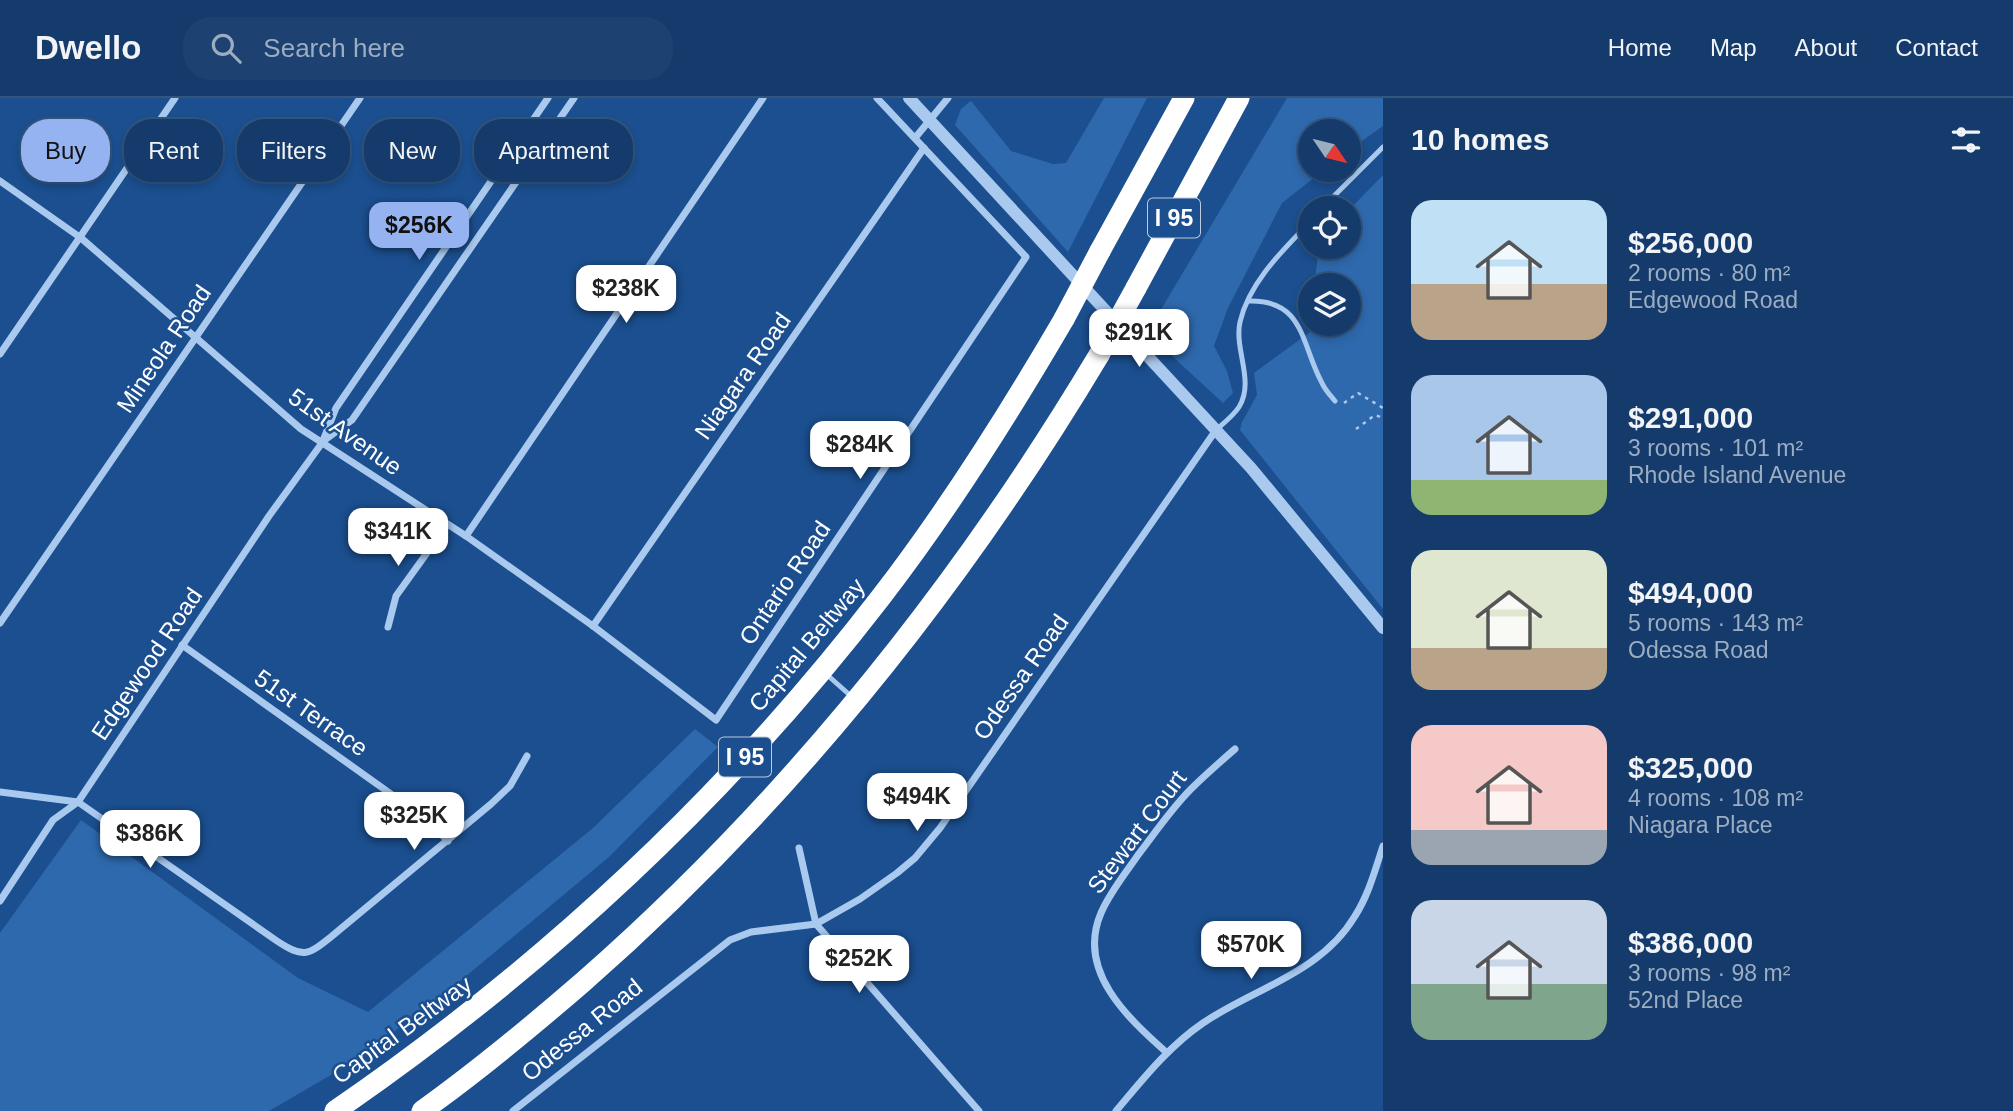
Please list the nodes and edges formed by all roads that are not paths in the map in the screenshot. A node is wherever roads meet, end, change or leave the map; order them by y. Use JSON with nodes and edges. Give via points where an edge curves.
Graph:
{"nodes":[{"id":1,"x":176,"y":98,"type":"edge"},
{"id":2,"x":360,"y":98,"type":"edge"},
{"id":3,"x":548,"y":98,"type":"edge"},
{"id":4,"x":574,"y":98,"type":"edge"},
{"id":5,"x":764,"y":98,"type":"edge"},
{"id":6,"x":877,"y":98,"type":"edge"},
{"id":7,"x":909,"y":98,"type":"edge"},
{"id":8,"x":948,"y":98,"type":"edge"},
{"id":9,"x":1178,"y":98,"type":"edge"},
{"id":10,"x":1184,"y":98,"type":"edge"},
{"id":11,"x":1239,"y":98,"type":"edge"},
{"id":12,"x":1245,"y":98,"type":"edge"},
{"id":13,"x":930,"y":120,"type":"junction"},
{"id":14,"x":915,"y":138,"type":"junction"},
{"id":15,"x":1160,"y":143,"type":"junction"},
{"id":16,"x":924,"y":148,"type":"junction"},
{"id":17,"x":1212,"y":148,"type":"junction"},
{"id":18,"x":1383,"y":148,"type":"edge"},
{"id":19,"x":0,"y":181,"type":"edge"},
{"id":20,"x":1334,"y":196,"type":"edge"},
{"id":21,"x":1298,"y":235,"type":"edge"},
{"id":22,"x":81,"y":238,"type":"junction"},
{"id":23,"x":1248,"y":301,"type":"junction"},
{"id":24,"x":195,"y":338,"type":"junction"},
{"id":25,"x":0,"y":354,"type":"edge"},
{"id":26,"x":1337,"y":403,"type":"road end"},
{"id":27,"x":1216,"y":430,"type":"junction"},
{"id":28,"x":322,"y":443,"type":"junction"},
{"id":29,"x":447,"y":525,"type":"junction"},
{"id":30,"x":466,"y":536,"type":"junction"},
{"id":31,"x":0,"y":623,"type":"edge"},
{"id":32,"x":593,"y":626,"type":"junction"},
{"id":33,"x":388,"y":627,"type":"dead end"},
{"id":34,"x":1383,"y":628,"type":"edge"},
{"id":35,"x":182,"y":645,"type":"junction"},
{"id":36,"x":822,"y":670,"type":"junction"},
{"id":37,"x":857,"y":702,"type":"junction"},
{"id":38,"x":716,"y":720,"type":"joint"},
{"id":39,"x":1235,"y":749,"type":"dead end"},
{"id":40,"x":527,"y":756,"type":"dead end"},
{"id":41,"x":0,"y":792,"type":"edge"},
{"id":42,"x":78,"y":802,"type":"junction"},
{"id":43,"x":448,"y":841,"type":"junction"},
{"id":44,"x":1383,"y":846,"type":"edge"},
{"id":45,"x":799,"y":848,"type":"dead end"},
{"id":46,"x":0,"y":901,"type":"edge"},
{"id":47,"x":816,"y":924,"type":"junction"},
{"id":48,"x":1166,"y":1052,"type":"junction"},
{"id":49,"x":335,"y":1111,"type":"edge"},
{"id":50,"x":422,"y":1111,"type":"edge"},
{"id":51,"x":513,"y":1111,"type":"edge"},
{"id":52,"x":979,"y":1111,"type":"edge"},
{"id":53,"x":1116,"y":1111,"type":"edge"}],
"edges":[{"from":1,"to":22,"type":"street"},
{"from":2,"to":24,"type":"street","name":"Mineola Road"},
{"from":3,"to":28,"type":"street","name":"Edgewood Road","via":[[335,408]]},
{"from":4,"to":28,"type":"street","name":"Edgewood Road","via":[[352,420]]},
{"from":5,"to":30,"type":"street"},
{"from":6,"to":14,"type":"street"},
{"from":7,"to":13,"type":"street"},
{"from":8,"to":13,"type":"street"},
{"from":9,"to":15,"type":"highway"},
{"from":10,"to":15,"type":"highway","name":"Capital Beltway","number":"I 95"},
{"from":11,"to":17,"type":"highway","number":"I 95"},
{"from":12,"to":17,"type":"highway"},
{"from":13,"to":14,"type":"street"},
{"from":13,"to":27,"type":"street"},
{"from":14,"to":16,"type":"street"},
{"from":15,"to":36,"type":"highway","name":"Capital Beltway","number":"I 95","bridge":true,"via":[[1023,389],[937,521]]},
{"from":16,"to":32,"type":"street","name":"Niagara Road"},
{"from":16,"to":38,"type":"street","name":"Ontario Road","via":[[1026,257]]},
{"from":17,"to":37,"type":"highway","number":"I 95","bridge":true,"via":[[1099,355],[1040,451],[974,549]]},
{"from":18,"to":20,"type":"lane"},
{"from":19,"to":22,"type":"street","name":"51st Avenue"},
{"from":21,"to":23,"type":"lane"},
{"from":22,"to":24,"type":"street","name":"51st Avenue"},
{"from":22,"to":25,"type":"street"},
{"from":23,"to":26,"type":"lane","via":[[1272,303],[1297,322],[1323,387]]},
{"from":23,"to":27,"type":"lane","via":[[1238,336],[1243,398]]},
{"from":24,"to":28,"type":"street","name":"51st Avenue"},
{"from":24,"to":31,"type":"street","name":"Mineola Road"},
{"from":27,"to":34,"type":"street"},
{"from":27,"to":47,"type":"street","name":"Odessa Road","via":[[927,844],[897,873]]},
{"from":28,"to":29,"type":"street","name":"51st Avenue"},
{"from":28,"to":35,"type":"street","name":"Edgewood Road"},
{"from":29,"to":30,"type":"street","name":"51st Avenue"},
{"from":29,"to":33,"type":"street","via":[[396,596]]},
{"from":30,"to":32,"type":"street","name":"51st Avenue"},
{"from":32,"to":38,"type":"street","name":"51st Avenue"},
{"from":35,"to":42,"type":"street","name":"Edgewood Road"},
{"from":35,"to":43,"type":"street","name":"51st Terrace","via":[[419,814]]},
{"from":36,"to":37,"type":"lane"},
{"from":36,"to":49,"type":"highway","name":"Capital Beltway","number":"I 95","via":[[675,831],[596,906],[505,986]]},
{"from":37,"to":50,"type":"highway","number":"I 95","via":[[708,865],[627,943],[534,1024]]},
{"from":39,"to":48,"type":"street","name":"Stewart Court","via":[[1171,813],[1121,879],[1098,920],[1096,958],[1109,993]]},
{"from":40,"to":43,"type":"street","via":[[510,786]]},
{"from":41,"to":42,"type":"street"},
{"from":42,"to":43,"type":"street","via":[[298,953],[313,951]]},
{"from":42,"to":46,"type":"street","name":"Edgewood Road","via":[[53,820]]},
{"from":44,"to":48,"type":"street","via":[[1356,915],[1323,955],[1206,1021]]},
{"from":45,"to":47,"type":"street"},
{"from":47,"to":51,"type":"street","name":"Odessa Road","via":[[751,932],[730,940]]},
{"from":47,"to":52,"type":"street"},
{"from":48,"to":53,"type":"street"}]}
